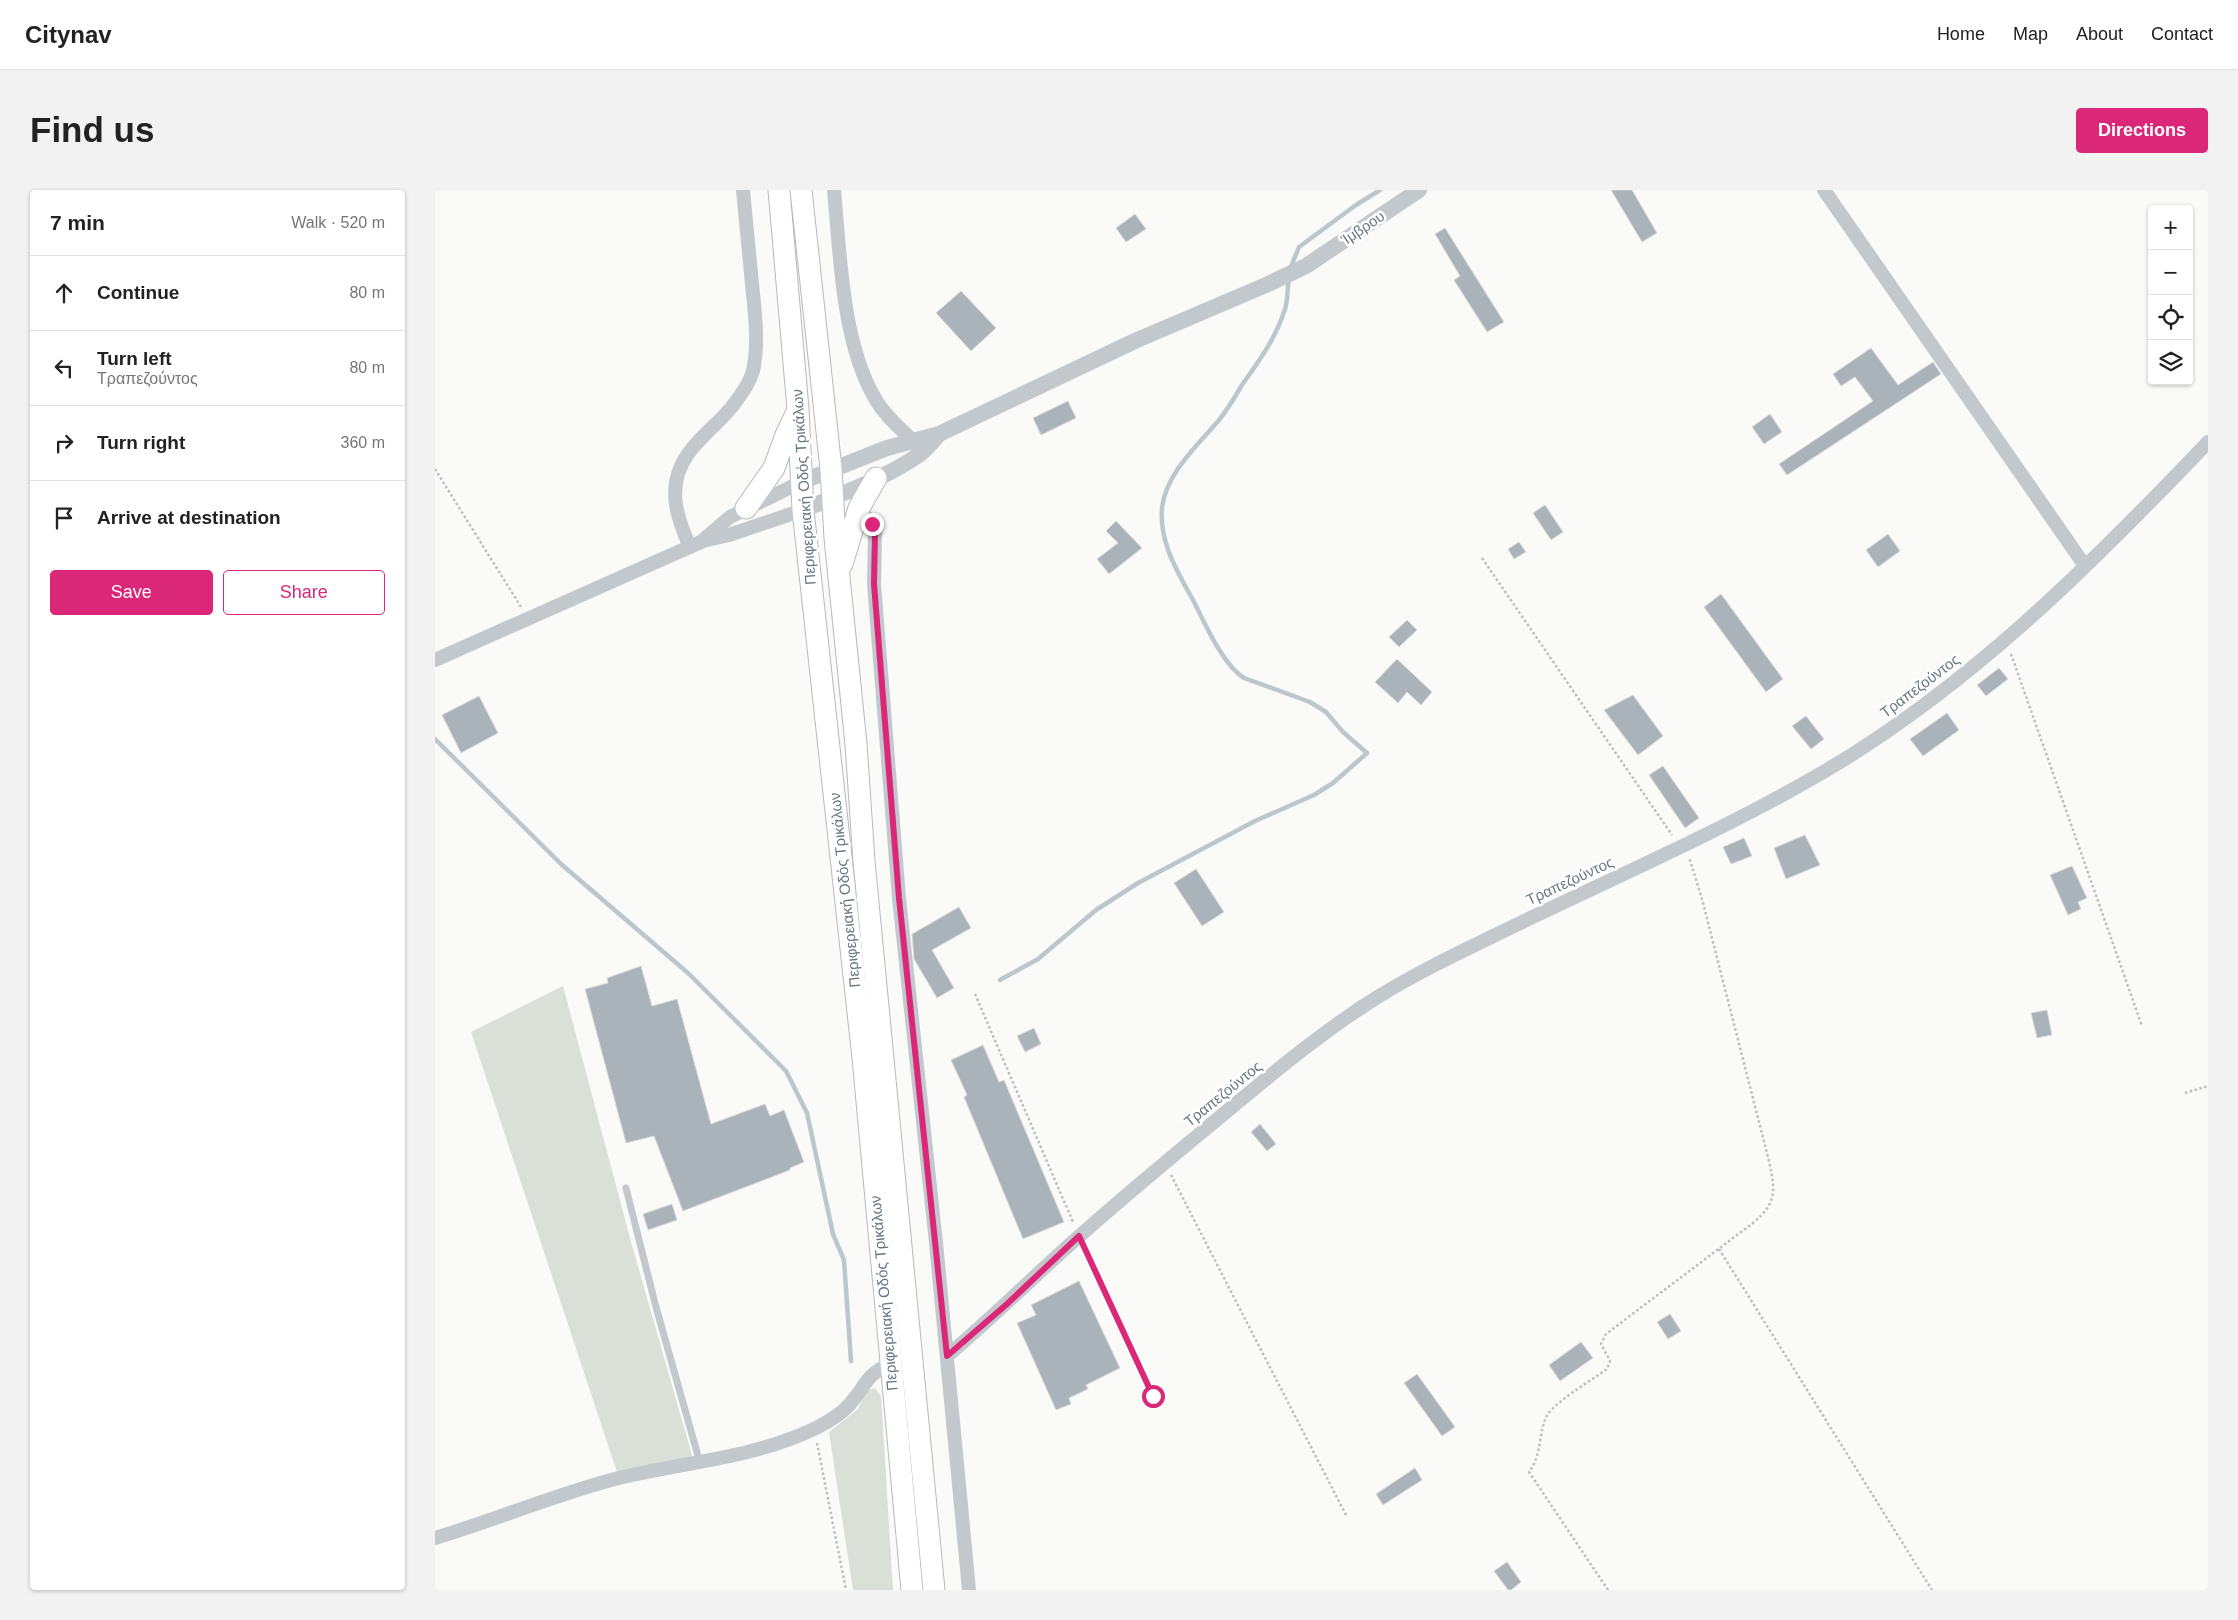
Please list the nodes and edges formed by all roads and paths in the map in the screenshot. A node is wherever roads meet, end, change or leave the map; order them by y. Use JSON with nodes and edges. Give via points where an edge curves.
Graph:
{"nodes":[{"id":1,"x":743,"y":190,"type":"edge"},
{"id":2,"x":779,"y":190,"type":"edge"},
{"id":3,"x":801,"y":190,"type":"edge"},
{"id":4,"x":834,"y":190,"type":"edge"},
{"id":5,"x":1419,"y":190,"type":"edge"},
{"id":6,"x":1824,"y":190,"type":"edge"},
{"id":7,"x":798,"y":409,"type":"junction"},
{"id":8,"x":939,"y":434,"type":"junction"},
{"id":9,"x":911,"y":440,"type":"junction"},
{"id":10,"x":2208,"y":442,"type":"edge"},
{"id":11,"x":435,"y":469,"type":"edge"},
{"id":12,"x":831,"y":469,"type":"junction"},
{"id":13,"x":876,"y":478,"type":"junction"},
{"id":14,"x":801,"y":482,"type":"junction"},
{"id":15,"x":832,"y":497,"type":"junction"},
{"id":16,"x":746,"y":508,"type":"junction"},
{"id":17,"x":859,"y":508,"type":"junction"},
{"id":18,"x":803,"y":510,"type":"junction"},
{"id":19,"x":697,"y":544,"type":"junction"},
{"id":20,"x":1482,"y":558,"type":"dead end"},
{"id":21,"x":2085,"y":566,"type":"junction"},
{"id":22,"x":840,"y":577,"type":"junction"},
{"id":23,"x":529,"y":619,"type":"junction"},
{"id":24,"x":2005,"y":638,"type":"junction"},
{"id":25,"x":435,"y":660,"type":"edge"},
{"id":26,"x":1682,"y":847,"type":"junction"},
{"id":27,"x":975,"y":994,"type":"dead end"},
{"id":28,"x":2142,"y":1026,"type":"dead end"},
{"id":29,"x":2208,"y":1086,"type":"edge"},
{"id":30,"x":2185,"y":1093,"type":"dead end"},
{"id":31,"x":1165,"y":1162,"type":"junction"},
{"id":32,"x":626,"y":1188,"type":"dead end"},
{"id":33,"x":1079,"y":1236,"type":"junction"},
{"id":34,"x":1719,"y":1248,"type":"junction"},
{"id":35,"x":947,"y":1356,"type":"junction"},
{"id":36,"x":891,"y":1363,"type":"junction"},
{"id":37,"x":1153,"y":1396,"type":"dead end"},
{"id":38,"x":814,"y":1429,"type":"junction"},
{"id":39,"x":701,"y":1463,"type":"junction"},
{"id":40,"x":1347,"y":1517,"type":"dead end"},
{"id":41,"x":435,"y":1538,"type":"edge"},
{"id":42,"x":846,"y":1590,"type":"edge"},
{"id":43,"x":912,"y":1590,"type":"edge"},
{"id":44,"x":934,"y":1590,"type":"edge"},
{"id":45,"x":969,"y":1590,"type":"edge"},
{"id":46,"x":1608,"y":1590,"type":"edge"},
{"id":47,"x":1932,"y":1590,"type":"edge"}],
"edges":[{"from":1,"to":19,"type":"street","via":[[755,321],[753,372],[724,418],[689,453],[681,466],[675,490],[678,521]]},
{"from":2,"to":7,"type":"main road","name":"Περιφερειακή Οδός Τρικάλων"},
{"from":3,"to":12,"type":"main road","name":"Περιφερειακή Οδός Τρικάλων"},
{"from":4,"to":9,"type":"street","via":[[843,278],[857,354],[875,399]]},
{"from":5,"to":8,"type":"street","name":"Ίμβρου","via":[[1306,266],[1137,340]]},
{"from":6,"to":21,"type":"street"},
{"from":7,"to":14,"type":"main road","name":"Περιφερειακή Οδός Τρικάλων"},
{"from":7,"to":16,"type":"main road","via":[[774,468]]},
{"from":8,"to":9,"type":"street"},
{"from":8,"to":13,"type":"street","via":[[921,453]]},
{"from":9,"to":12,"type":"street"},
{"from":10,"to":21,"type":"street","name":"Τραπεζούντος"},
{"from":11,"to":23,"type":"path"},
{"from":12,"to":14,"type":"street"},
{"from":12,"to":15,"type":"main road","name":"Περιφερειακή Οδός Τρικάλων"},
{"from":13,"to":15,"type":"street"},
{"from":13,"to":17,"type":"main road"},
{"from":14,"to":16,"type":"street"},
{"from":14,"to":18,"type":"main road","name":"Περιφερειακή Οδός Τρικάλων"},
{"from":15,"to":18,"type":"street"},
{"from":15,"to":22,"type":"main road","name":"Περιφερειακή Οδός Τρικάλων"},
{"from":16,"to":19,"type":"street"},
{"from":17,"to":22,"type":"main road"},
{"from":17,"to":35,"type":"street","via":[[875,533],[874,584],[895,849]]},
{"from":18,"to":19,"type":"street"},
{"from":18,"to":36,"type":"main road","name":"Περιφερειακή Οδός Τρικάλων","via":[[863,1058]]},
{"from":19,"to":23,"type":"street"},
{"from":20,"to":26,"type":"path"},
{"from":21,"to":24,"type":"street","name":"Τραπεζούντος"},
{"from":22,"to":44,"type":"main road","name":"Περιφερειακή Οδός Τρικάλων"},
{"from":23,"to":25,"type":"street"},
{"from":24,"to":26,"type":"street","name":"Τραπεζούντος","via":[[1934,698],[1855,752]]},
{"from":24,"to":28,"type":"path"},
{"from":26,"to":31,"type":"street","name":"Τραπεζούντος","via":[[1452,956],[1380,995],[1331,1028]]},
{"from":26,"to":34,"type":"path","via":[[1691,860],[1702,899],[1774,1189],[1772,1201],[1762,1215]]},
{"from":27,"to":33,"type":"path"},
{"from":29,"to":30,"type":"path"},
{"from":31,"to":33,"type":"street","name":"Τραπεζούντος"},
{"from":31,"to":40,"type":"path"},
{"from":32,"to":39,"type":"lane"},
{"from":33,"to":35,"type":"street","name":"Τραπεζούντος"},
{"from":33,"to":37,"type":"path"},
{"from":34,"to":46,"type":"path","via":[[1606,1334],[1601,1344],[1610,1361],[1607,1369],[1555,1407],[1544,1423],[1536,1459],[1529,1472]]},
{"from":34,"to":47,"type":"path"},
{"from":35,"to":45,"type":"street"},
{"from":36,"to":38,"type":"street","via":[[864,1381],[850,1404],[836,1417]]},
{"from":36,"to":43,"type":"main road","name":"Περιφερειακή Οδός Τρικάλων"},
{"from":38,"to":39,"type":"street","via":[[770,1446]]},
{"from":38,"to":42,"type":"path"},
{"from":39,"to":41,"type":"street","via":[[615,1479]]}]}
